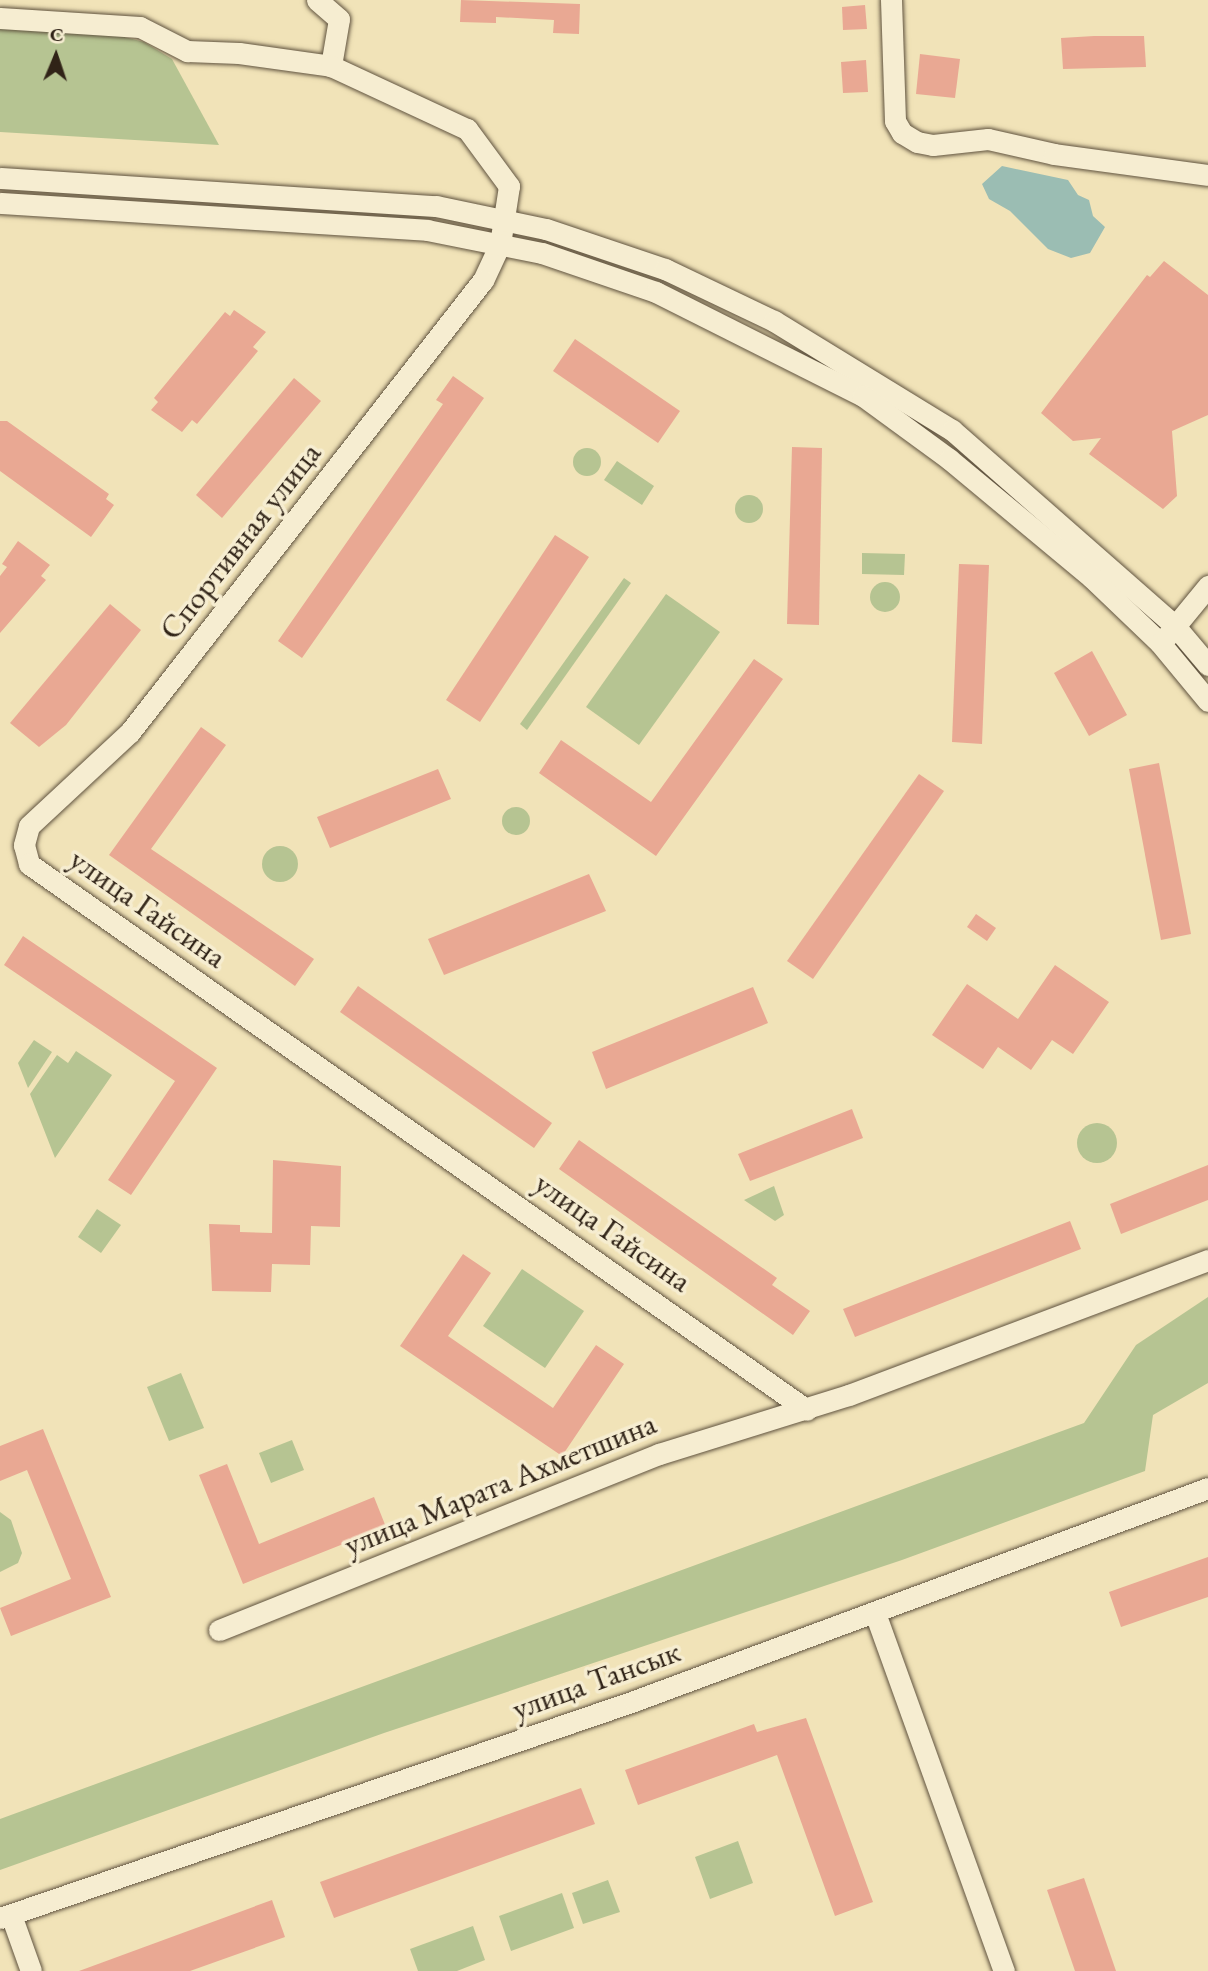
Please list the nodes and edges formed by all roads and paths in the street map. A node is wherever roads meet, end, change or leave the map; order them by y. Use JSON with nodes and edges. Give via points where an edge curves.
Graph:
{"nodes":[{"id":1,"x":317,"y":0,"type":"edge"},
{"id":2,"x":891,"y":0,"type":"edge"},
{"id":3,"x":0,"y":18,"type":"edge"},
{"id":4,"x":331,"y":66,"type":"junction"},
{"id":5,"x":1208,"y":175,"type":"edge"},
{"id":6,"x":0,"y":178,"type":"edge"},
{"id":7,"x":0,"y":202,"type":"edge"},
{"id":8,"x":506,"y":219,"type":"junction"},
{"id":9,"x":500,"y":244,"type":"junction"},
{"id":10,"x":1208,"y":586,"type":"edge"},
{"id":11,"x":1175,"y":626,"type":"junction"},
{"id":12,"x":1160,"y":643,"type":"junction"},
{"id":13,"x":1208,"y":665,"type":"edge"},
{"id":14,"x":1208,"y":701,"type":"edge"},
{"id":15,"x":29,"y":864,"type":"joint"},
{"id":16,"x":1208,"y":1260,"type":"edge"},
{"id":17,"x":807,"y":1410,"type":"junction"},
{"id":18,"x":1208,"y":1488,"type":"edge"},
{"id":19,"x":875,"y":1613,"type":"junction"},
{"id":20,"x":219,"y":1630,"type":"dead end"},
{"id":21,"x":6,"y":1917,"type":"edge"},
{"id":22,"x":31,"y":1971,"type":"edge"},
{"id":23,"x":1004,"y":1971,"type":"edge"}],
"edges":[{"from":1,"to":4,"type":"street","via":[[339,19]]},
{"from":2,"to":5,"type":"street","via":[[895,121],[902,134],[925,144],[988,139],[1054,154]]},
{"from":3,"to":4,"type":"street","name":"Спортивная улица","via":[[140,27],[187,51],[239,52]]},
{"from":4,"to":8,"type":"street","name":"Спортивная улица","via":[[467,130],[509,186]]},
{"from":6,"to":8,"type":"street","via":[[394,201]]},
{"from":7,"to":9,"type":"street","via":[[372,225]]},
{"from":8,"to":9,"type":"street","name":"Спортивная улица"},
{"from":8,"to":11,"type":"street","via":[[611,249],[724,295],[912,401],[952,430]]},
{"from":9,"to":12,"type":"street","via":[[656,292],[863,396],[1065,554]]},
{"from":9,"to":15,"type":"street","name":"Спортивная улица","via":[[482,280],[449,327],[130,732],[29,826],[24,845]]},
{"from":10,"to":11,"type":"street"},
{"from":11,"to":12,"type":"street"},
{"from":11,"to":13,"type":"street"},
{"from":12,"to":14,"type":"street"},
{"from":15,"to":17,"type":"street","name":"улица Гайсина"},
{"from":16,"to":17,"type":"street"},
{"from":17,"to":20,"type":"street","name":"улица Марата Ахметшина","via":[[659,1454]]},
{"from":18,"to":19,"type":"street","name":"улица Тансык"},
{"from":19,"to":21,"type":"street","name":"улица Тансык"},
{"from":19,"to":23,"type":"street"},
{"from":21,"to":22,"type":"street"}]}
